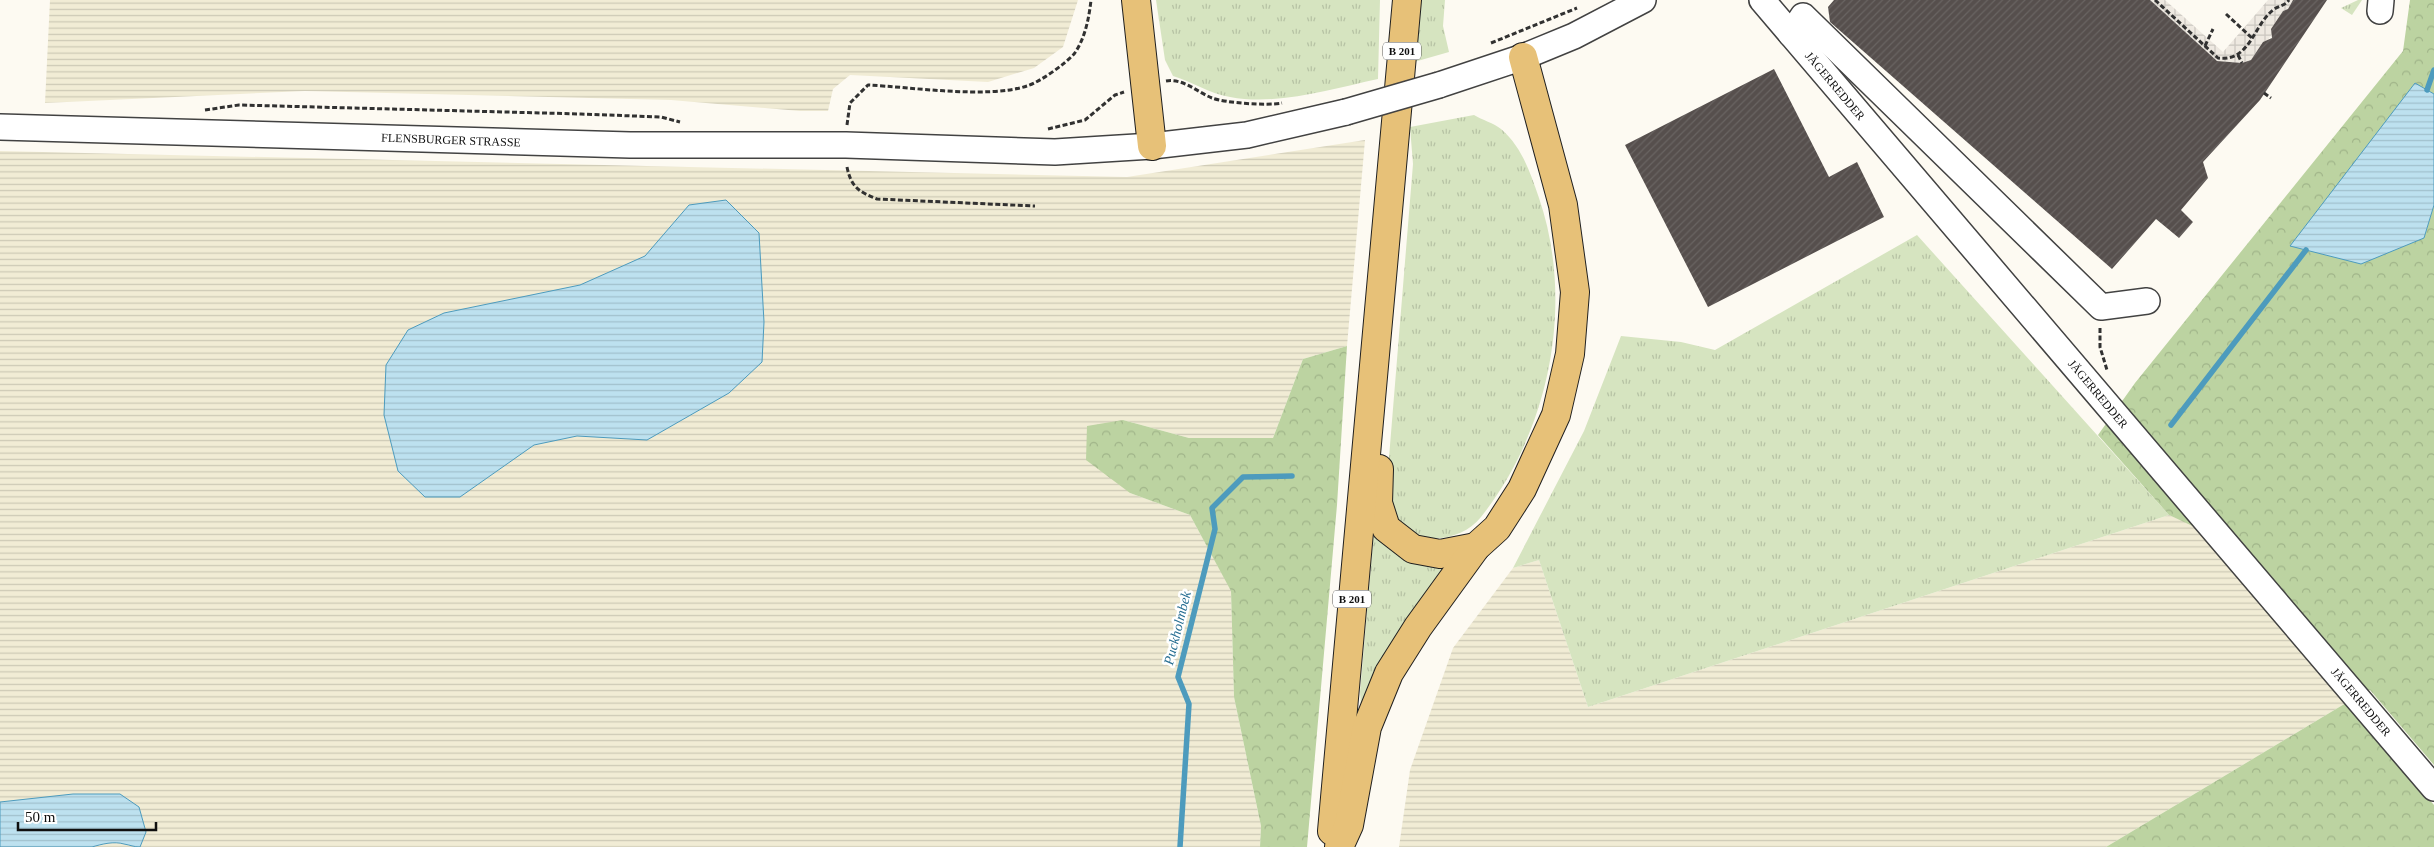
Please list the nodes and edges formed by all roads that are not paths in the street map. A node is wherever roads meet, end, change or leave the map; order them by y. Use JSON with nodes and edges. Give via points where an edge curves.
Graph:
{"nodes":[{"id":1,"x":1136,"y":0,"type":"edge"},
{"id":2,"x":1407,"y":0,"type":"edge"},
{"id":3,"x":1643,"y":0,"type":"edge"},
{"id":4,"x":1762,"y":0,"type":"edge"},
{"id":5,"x":1804,"y":17,"type":"edge"},
{"id":6,"x":1523,"y":57,"type":"junction"},
{"id":7,"x":0,"y":126,"type":"edge"},
{"id":8,"x":1152,"y":146,"type":"junction"},
{"id":9,"x":2147,"y":301,"type":"dead end"},
{"id":10,"x":1374,"y":351,"type":"junction"},
{"id":11,"x":1476,"y":547,"type":"junction"},
{"id":12,"x":2434,"y":788,"type":"edge"},
{"id":13,"x":1331,"y":847,"type":"edge"},
{"id":14,"x":1339,"y":847,"type":"edge"}],
"edges":[{"from":1,"to":8,"type":"main road"},
{"from":2,"to":10,"type":"main road","number":"B 201"},
{"from":3,"to":6,"type":"street","via":[[1574,36]]},
{"from":4,"to":5,"type":"street","name":"JÄGERREDDER"},
{"from":5,"to":9,"type":"street","via":[[2101,307]]},
{"from":5,"to":12,"type":"street","name":"JÄGERREDDER"},
{"from":6,"to":8,"type":"street","name":"FLENSBURGER STRASSE","bridge":true,"via":[[1346,112],[1247,134]]},
{"from":6,"to":11,"type":"main road","via":[[1563,205],[1575,292],[1570,354],[1556,415],[1522,489],[1496,528]]},
{"from":7,"to":8,"type":"street","name":"FLENSBURGER STRASSE","via":[[630,145],[846,145],[1055,152]]},
{"from":10,"to":11,"type":"main road","via":[[1382,380],[1378,503],[1386,528],[1413,549],[1440,554]]},
{"from":10,"to":13,"type":"main road","number":"B 201"},
{"from":11,"to":14,"type":"main road","via":[[1389,673],[1367,727],[1349,825]]}]}
